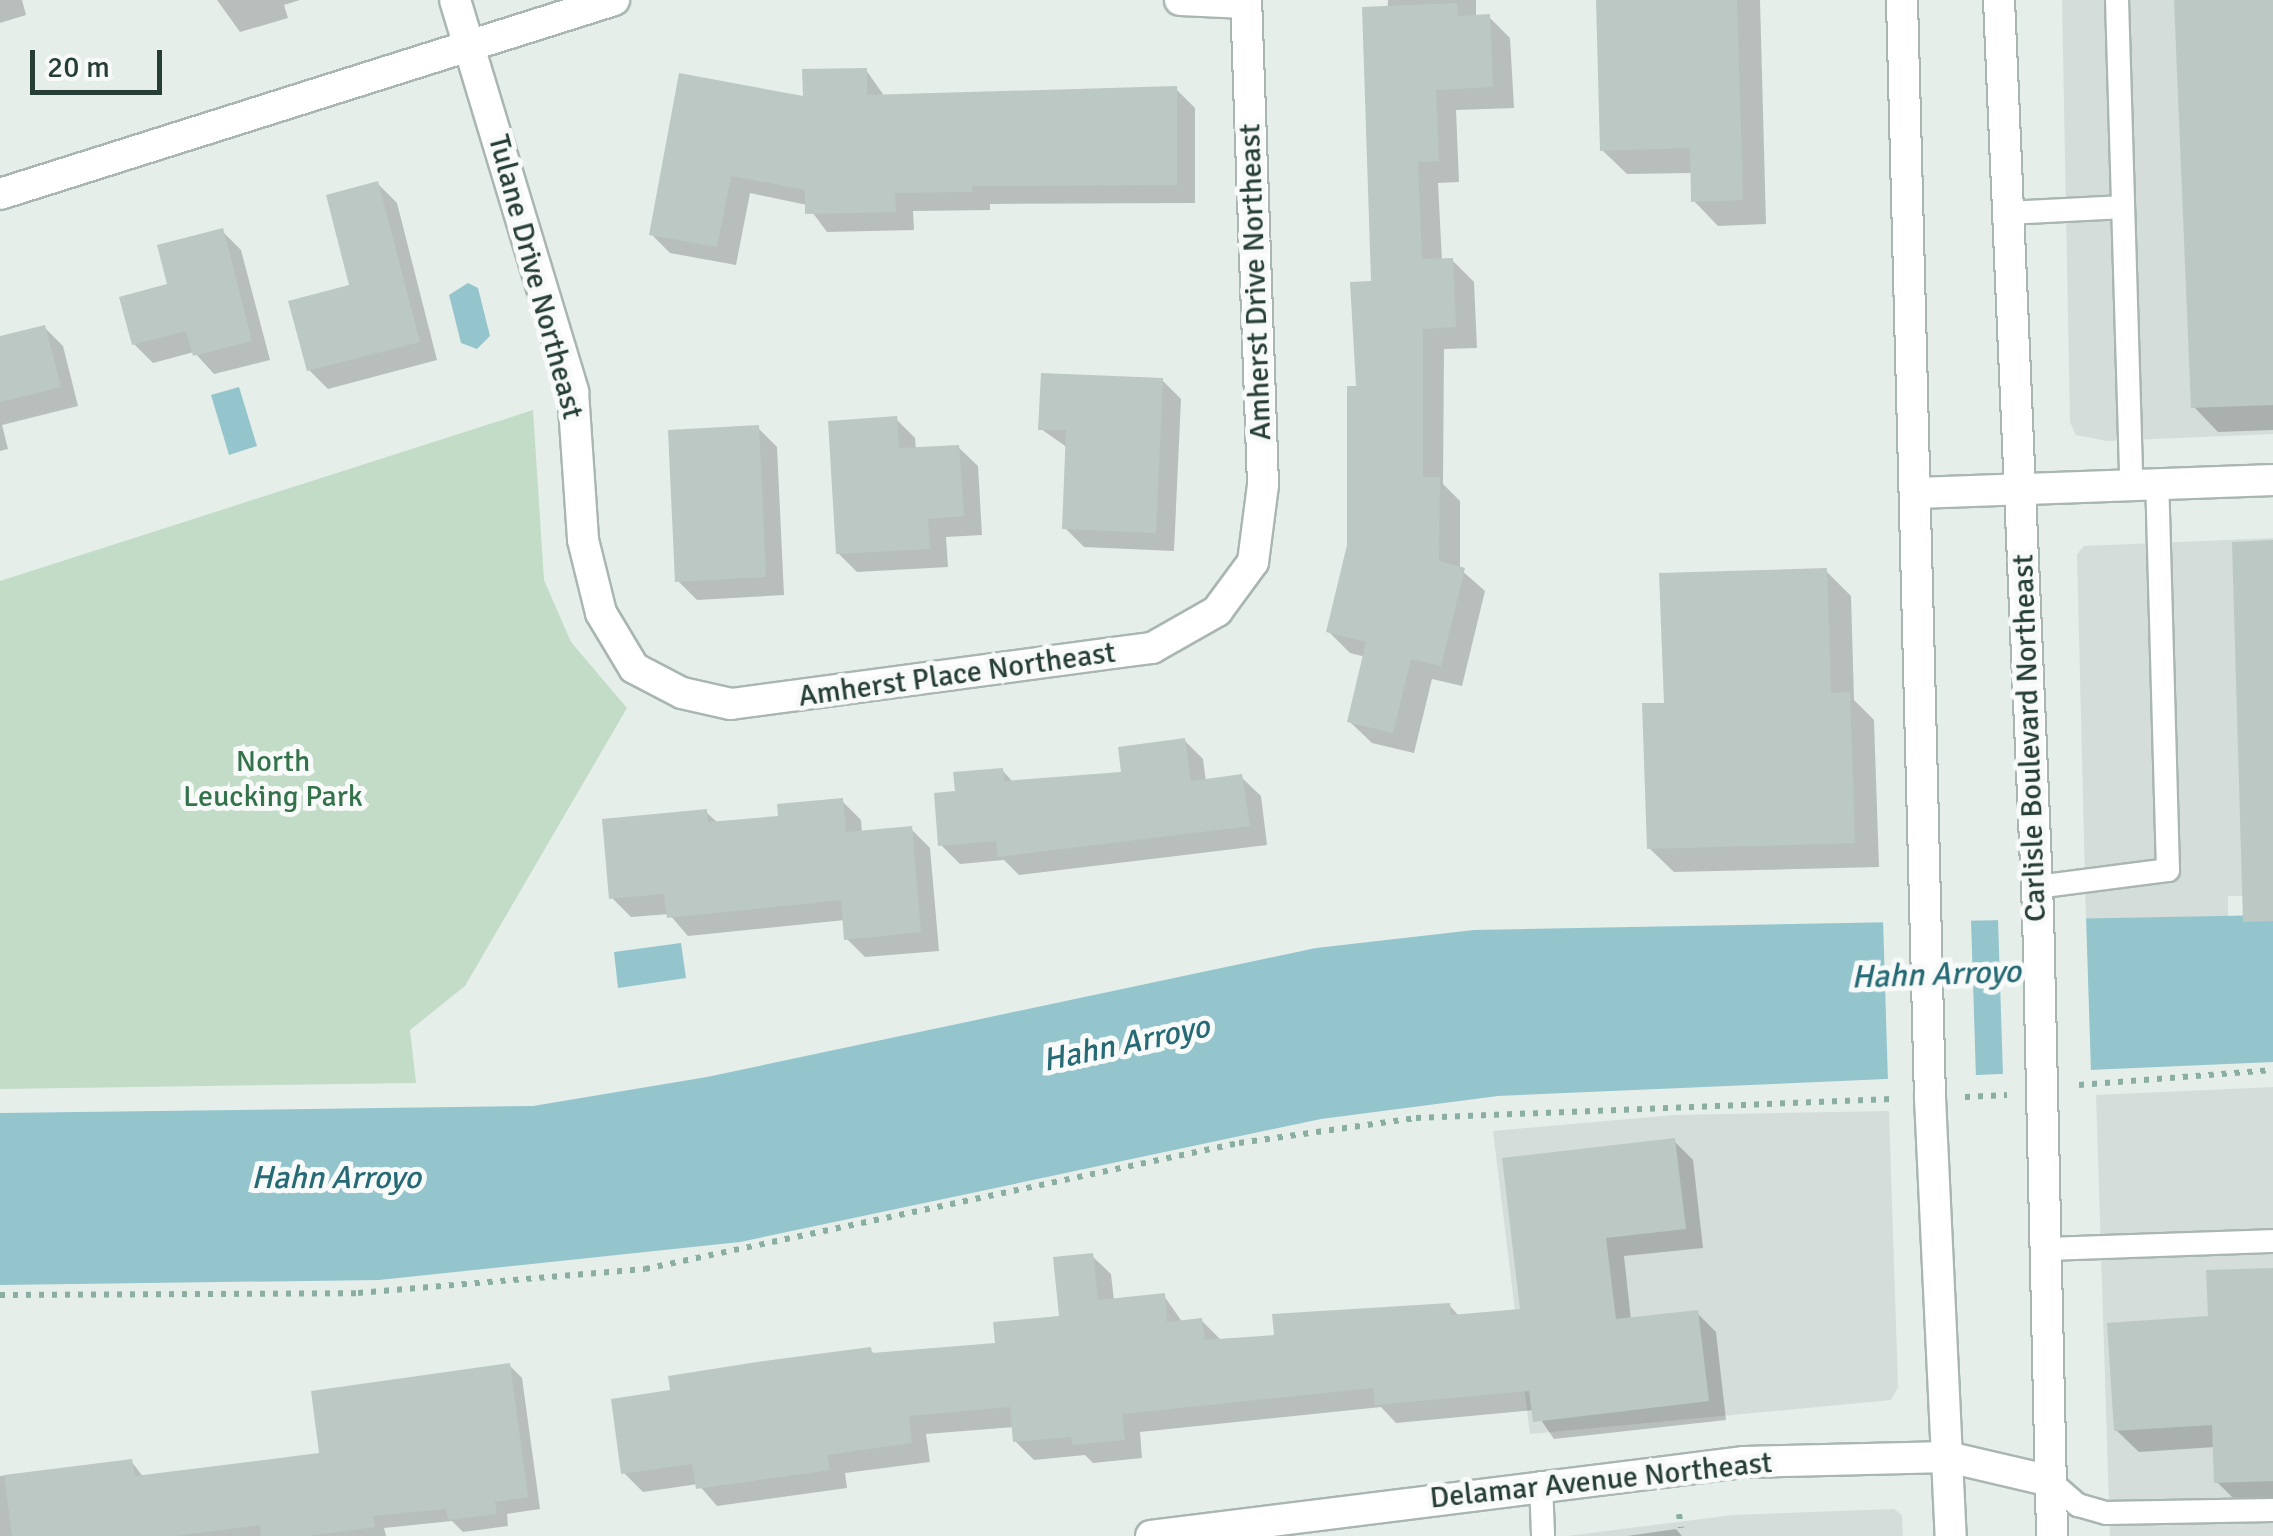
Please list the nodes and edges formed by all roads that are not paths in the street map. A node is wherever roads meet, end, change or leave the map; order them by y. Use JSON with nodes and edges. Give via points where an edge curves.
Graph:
{"nodes":[{"id":1,"x":455,"y":0,"type":"edge"},
{"id":2,"x":614,"y":0,"type":"edge"},
{"id":3,"x":1180,"y":0,"type":"edge"},
{"id":4,"x":1902,"y":0,"type":"edge"},
{"id":5,"x":2000,"y":0,"type":"edge"},
{"id":6,"x":2118,"y":0,"type":"edge"},
{"id":7,"x":1246,"y":2,"type":"edge"},
{"id":8,"x":470,"y":47,"type":"junction"},
{"id":9,"x":0,"y":194,"type":"edge"},
{"id":10,"x":2123,"y":207,"type":"junction"},
{"id":11,"x":2008,"y":213,"type":"junction"},
{"id":12,"x":2273,"y":480,"type":"edge"},
{"id":13,"x":2144,"y":483,"type":"junction"},
{"id":14,"x":2019,"y":487,"type":"junction"},
{"id":15,"x":1918,"y":493,"type":"junction"},
{"id":16,"x":1252,"y":562,"type":"joint"},
{"id":17,"x":634,"y":668,"type":"joint"},
{"id":18,"x":2037,"y":899,"type":"junction"},
{"id":19,"x":2273,"y":1240,"type":"edge"},
{"id":20,"x":2044,"y":1249,"type":"junction"},
{"id":21,"x":1948,"y":1457,"type":"junction"},
{"id":22,"x":2050,"y":1481,"type":"junction"},
{"id":23,"x":1541,"y":1484,"type":"junction"},
{"id":24,"x":2273,"y":1510,"type":"edge"},
{"id":25,"x":1151,"y":1536,"type":"edge"},
{"id":26,"x":1543,"y":1536,"type":"edge"},
{"id":27,"x":1950,"y":1536,"type":"edge"},
{"id":28,"x":2052,"y":1536,"type":"edge"}],
"edges":[{"from":1,"to":8,"type":"street","name":"Tulane Drive Northeast"},
{"from":2,"to":8,"type":"street"},
{"from":3,"to":7,"type":"street"},
{"from":4,"to":15,"type":"street"},
{"from":5,"to":11,"type":"street","name":"Carlisle Boulevard Northeast"},
{"from":6,"to":10,"type":"lane"},
{"from":7,"to":16,"type":"street","name":"Amherst Drive Northeast","via":[[1263,484]]},
{"from":8,"to":9,"type":"street"},
{"from":8,"to":17,"type":"street","name":"Tulane Drive Northeast","via":[[573,392],[584,540],[600,613]]},
{"from":10,"to":11,"type":"lane"},
{"from":10,"to":13,"type":"lane"},
{"from":11,"to":14,"type":"street","name":"Carlisle Boulevard Northeast"},
{"from":12,"to":13,"type":"street"},
{"from":13,"to":14,"type":"street"},
{"from":13,"to":18,"type":"lane","via":[[2168,870]]},
{"from":14,"to":15,"type":"street"},
{"from":14,"to":18,"type":"street","name":"Carlisle Boulevard Northeast"},
{"from":15,"to":21,"type":"street","via":[[1930,1091]]},
{"from":16,"to":17,"type":"street","name":"Amherst Place Northeast","via":[[1217,611],[1152,648],[731,704],[682,693]]},
{"from":18,"to":20,"type":"street","name":"Carlisle Boulevard Northeast"},
{"from":19,"to":20,"type":"lane"},
{"from":20,"to":22,"type":"street","name":"Carlisle Boulevard Northeast"},
{"from":21,"to":22,"type":"street","name":"Delamar Avenue Northeast"},
{"from":21,"to":23,"type":"street","name":"Delamar Avenue Northeast","via":[[1744,1462]]},
{"from":21,"to":27,"type":"street"},
{"from":22,"to":24,"type":"lane","via":[[2078,1504],[2106,1513]]},
{"from":22,"to":28,"type":"street","name":"Carlisle Boulevard Northeast"},
{"from":23,"to":25,"type":"street","name":"Delamar Avenue Northeast"},
{"from":23,"to":26,"type":"lane"}]}
